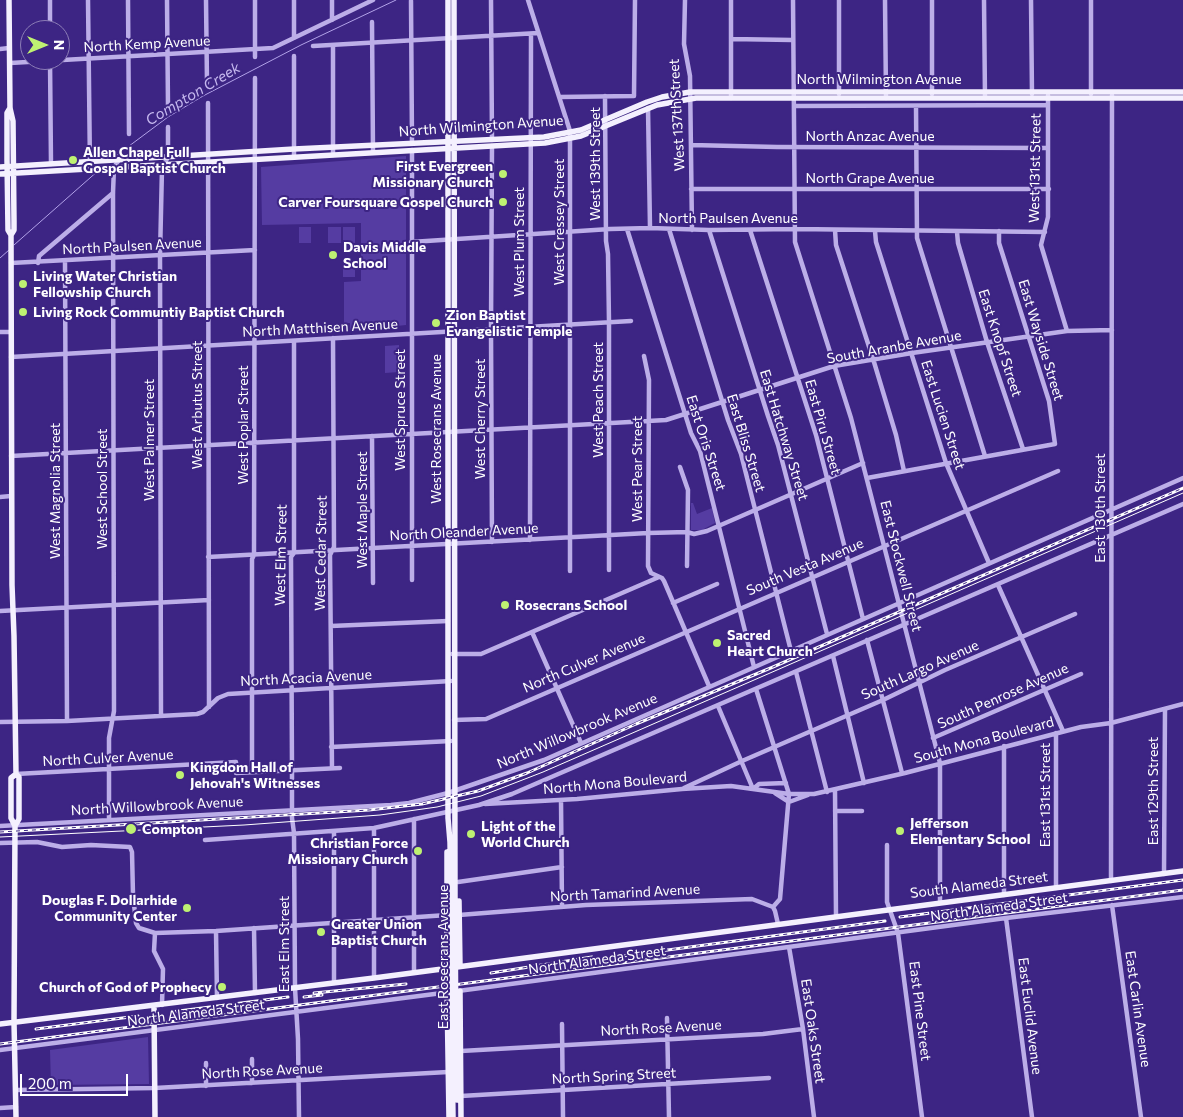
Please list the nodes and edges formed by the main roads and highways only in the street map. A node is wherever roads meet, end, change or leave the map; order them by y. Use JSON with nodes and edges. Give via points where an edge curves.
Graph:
{"nodes":[{"id":1,"x":9,"y":0,"type":"edge"},
{"id":2,"x":448,"y":0,"type":"edge"},
{"id":3,"x":454,"y":0,"type":"edge"},
{"id":4,"x":451,"y":38,"type":"junction"},
{"id":5,"x":1183,"y":92,"type":"edge"},
{"id":6,"x":1112,"y":95,"type":"junction"},
{"id":7,"x":1183,"y":98,"type":"edge"},
{"id":8,"x":648,"y":105,"type":"junction"},
{"id":9,"x":570,"y":136,"type":"junction"},
{"id":10,"x":452,"y":145,"type":"junction"},
{"id":11,"x":412,"y":147,"type":"junction"},
{"id":12,"x":91,"y":166,"type":"junction"},
{"id":13,"x":0,"y":167,"type":"edge"},
{"id":14,"x":10,"y":170,"type":"junction"},
{"id":15,"x":0,"y":174,"type":"edge"},
{"id":16,"x":452,"y":545,"type":"junction"},
{"id":17,"x":452,"y":654,"type":"junction"},
{"id":18,"x":452,"y":741,"type":"junction"},
{"id":19,"x":455,"y":794,"type":"joint"},
{"id":20,"x":448,"y":796,"type":"joint"},
{"id":21,"x":455,"y":812,"type":"junction"},
{"id":22,"x":448,"y":818,"type":"junction"},
{"id":23,"x":1183,"y":871,"type":"edge"},
{"id":24,"x":453,"y":905,"type":"junction"},
{"id":25,"x":778,"y":924,"type":"joint"},
{"id":26,"x":460,"y":966,"type":"junction"},
{"id":27,"x":447,"y":968,"type":"junction"},
{"id":28,"x":460,"y":991,"type":"road end"},
{"id":29,"x":447,"y":993,"type":"road end"},
{"id":30,"x":154,"y":1006,"type":"junction"},
{"id":31,"x":14,"y":1022,"type":"junction"},
{"id":32,"x":0,"y":1024,"type":"edge"},
{"id":33,"x":456,"y":1051,"type":"junction"},
{"id":34,"x":16,"y":1117,"type":"edge"},
{"id":35,"x":155,"y":1117,"type":"edge"},
{"id":36,"x":449,"y":1117,"type":"edge"},
{"id":37,"x":453,"y":1117,"type":"edge"},
{"id":38,"x":457,"y":1117,"type":"edge"},
{"id":39,"x":461,"y":1117,"type":"edge"}],
"edges":[{"from":1,"to":14,"type":"main road","via":[[10,108],[13,121]]},
{"from":2,"to":4,"type":"main road","name":"West Rosecrans Avenue"},
{"from":3,"to":4,"type":"main road","name":"West Rosecrans Avenue"},
{"from":4,"to":10,"type":"main road","name":"West Rosecrans Avenue"},
{"from":5,"to":6,"type":"main road","name":"North Wilmington Avenue"},
{"from":6,"to":7,"type":"main road","name":"North Wilmington Avenue"},
{"from":6,"to":8,"type":"main road","name":"North Wilmington Avenue","via":[[731,94],[690,96]]},
{"from":8,"to":9,"type":"main road","name":"North Wilmington Avenue"},
{"from":8,"to":9,"type":"main road","name":"North Wilmington Avenue","via":[[606,127]]},
{"from":9,"to":10,"type":"main road","name":"North Wilmington Avenue"},
{"from":10,"to":11,"type":"main road","name":"North Wilmington Avenue"},
{"from":10,"to":16,"type":"main road","name":"West Rosecrans Avenue"},
{"from":11,"to":12,"type":"main road","name":"North Wilmington Avenue","via":[[208,163]]},
{"from":11,"to":12,"type":"main road","name":"North Wilmington Avenue","via":[[373,145],[294,149],[118,160]]},
{"from":12,"to":14,"type":"main road","name":"North Wilmington Avenue"},
{"from":12,"to":14,"type":"main road","name":"North Wilmington Avenue","via":[[51,164]]},
{"from":13,"to":14,"type":"main road"},
{"from":14,"to":15,"type":"main road"},
{"from":14,"to":31,"type":"main road","via":[[14,230],[11,238],[16,774],[12,778],[11,818],[15,826]]},
{"from":16,"to":17,"type":"main road","name":"West Rosecrans Avenue"},
{"from":16,"to":17,"type":"main road","name":"West Rosecrans Avenue","via":[[448,621]]},
{"from":17,"to":18,"type":"main road","name":"West Rosecrans Avenue"},
{"from":18,"to":19,"type":"main road","name":"West Rosecrans Avenue"},
{"from":18,"to":20,"type":"main road","name":"West Rosecrans Avenue"},
{"from":19,"to":21,"type":"main road","name":"East Rosecrans Avenue"},
{"from":20,"to":22,"type":"main road","name":"East Rosecrans Avenue"},
{"from":21,"to":24,"type":"main road","name":"East Rosecrans Avenue"},
{"from":21,"to":26,"type":"main road"},
{"from":22,"to":24,"type":"main road","name":"East Rosecrans Avenue"},
{"from":22,"to":27,"type":"main road"},
{"from":23,"to":25,"type":"main road","name":"South Alameda Street"},
{"from":24,"to":33,"type":"main road","name":"East Rosecrans Avenue","bridge":true},
{"from":25,"to":26,"type":"main road","name":"North Alameda Street"},
{"from":26,"to":27,"type":"main road","name":"North Alameda Street"},
{"from":27,"to":30,"type":"main road","name":"North Alameda Street"},
{"from":28,"to":33,"type":"main road"},
{"from":29,"to":36,"type":"main road"},
{"from":30,"to":31,"type":"main road","name":"North Alameda Street"},
{"from":30,"to":35,"type":"main road"},
{"from":31,"to":32,"type":"main road"},
{"from":31,"to":34,"type":"main road"},
{"from":33,"to":37,"type":"main road","name":"East Rosecrans Avenue"},
{"from":33,"to":38,"type":"main road","name":"East Rosecrans Avenue"},
{"from":33,"to":39,"type":"main road"}]}
